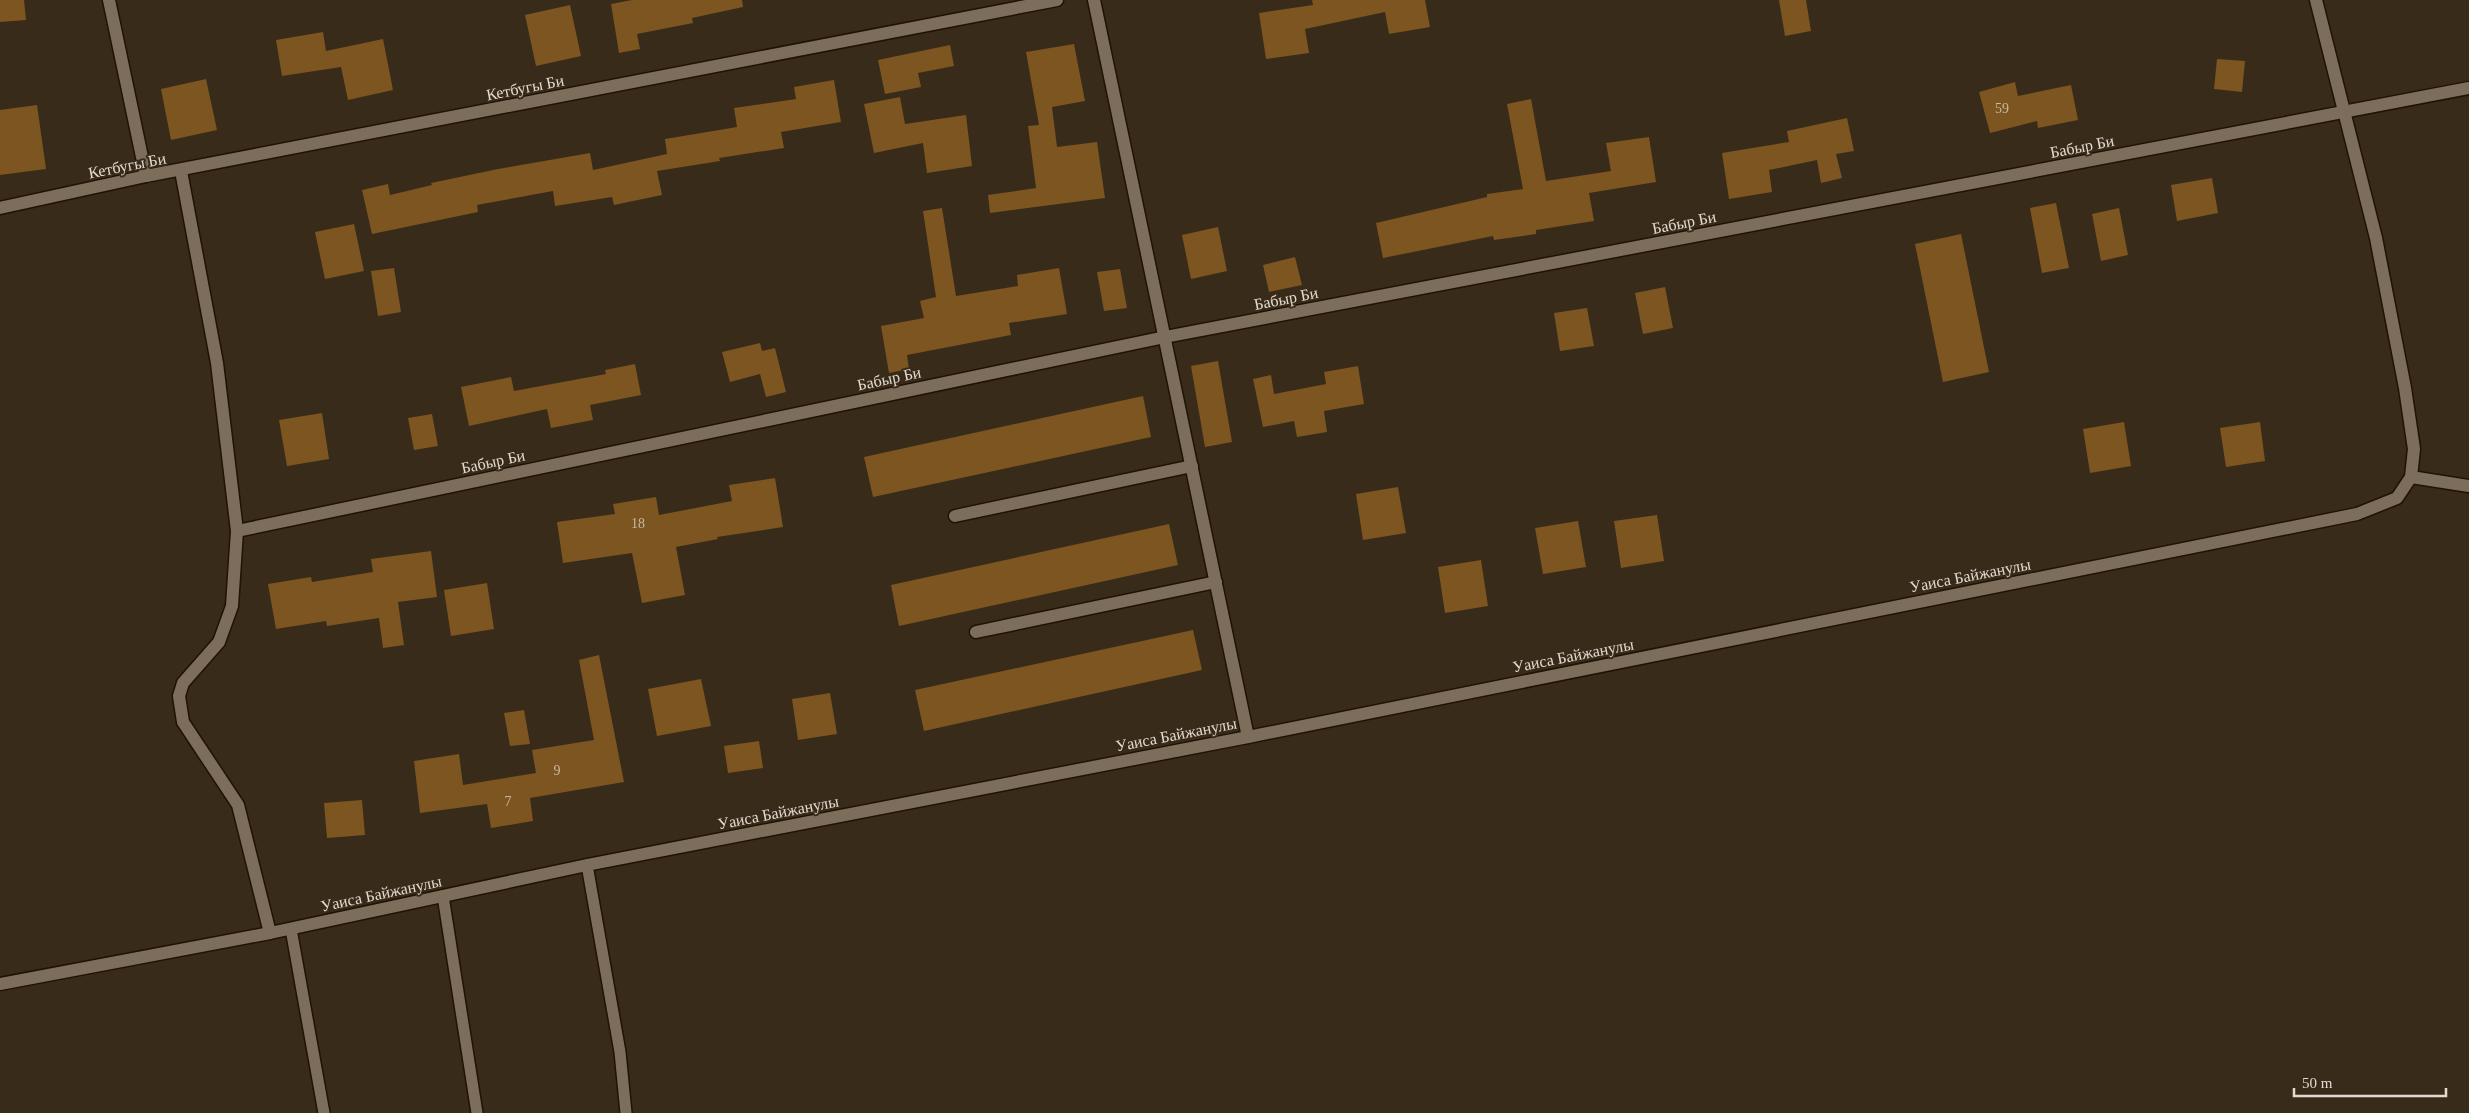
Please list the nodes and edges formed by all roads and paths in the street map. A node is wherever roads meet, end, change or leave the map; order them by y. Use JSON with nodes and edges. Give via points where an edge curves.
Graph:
{"nodes":[{"id":1,"x":109,"y":0,"type":"edge"},
{"id":2,"x":1056,"y":0,"type":"edge"},
{"id":3,"x":1094,"y":0,"type":"edge"},
{"id":4,"x":2316,"y":0,"type":"edge"},
{"id":5,"x":2469,"y":88,"type":"edge"},
{"id":6,"x":2344,"y":112,"type":"junction"},
{"id":7,"x":181,"y":171,"type":"junction"},
{"id":8,"x":146,"y":176,"type":"junction"},
{"id":9,"x":0,"y":208,"type":"edge"},
{"id":10,"x":1165,"y":337,"type":"junction"},
{"id":11,"x":1192,"y":466,"type":"junction"},
{"id":12,"x":2411,"y":477,"type":"junction"},
{"id":13,"x":2469,"y":486,"type":"edge"},
{"id":14,"x":955,"y":516,"type":"dead end"},
{"id":15,"x":237,"y":531,"type":"junction"},
{"id":16,"x":1216,"y":582,"type":"junction"},
{"id":17,"x":976,"y":632,"type":"dead end"},
{"id":18,"x":1248,"y":737,"type":"junction"},
{"id":19,"x":587,"y":865,"type":"junction"},
{"id":20,"x":443,"y":896,"type":"junction"},
{"id":21,"x":291,"y":929,"type":"junction"},
{"id":22,"x":270,"y":933,"type":"junction"},
{"id":23,"x":0,"y":984,"type":"edge"},
{"id":24,"x":324,"y":1113,"type":"edge"},
{"id":25,"x":478,"y":1113,"type":"edge"},
{"id":26,"x":626,"y":1113,"type":"edge"}],
"edges":[{"from":1,"to":8,"type":"street"},
{"from":2,"to":7,"type":"street","name":"Кетбугы Би"},
{"from":3,"to":10,"type":"street"},
{"from":4,"to":6,"type":"street"},
{"from":5,"to":6,"type":"street","name":"Бабыр Би"},
{"from":6,"to":10,"type":"street","name":"Бабыр Би"},
{"from":6,"to":12,"type":"street","via":[[2376,238],[2405,388],[2414,449]]},
{"from":7,"to":8,"type":"street","name":"Кетбугы Би"},
{"from":7,"to":15,"type":"street","via":[[217,363]]},
{"from":8,"to":9,"type":"street","name":"Кетбугы Би"},
{"from":10,"to":11,"type":"street"},
{"from":10,"to":15,"type":"street","name":"Бабыр Би"},
{"from":11,"to":14,"type":"street"},
{"from":11,"to":16,"type":"street"},
{"from":12,"to":13,"type":"street"},
{"from":12,"to":18,"type":"street","name":"Уаиса Байжанулы","via":[[2397,498],[2357,514]]},
{"from":15,"to":22,"type":"street","via":[[232,606],[219,642],[183,684],[179,696],[183,722],[238,805]]},
{"from":16,"to":17,"type":"street"},
{"from":16,"to":18,"type":"street"},
{"from":18,"to":19,"type":"street","name":"Уаиса Байжанулы"},
{"from":19,"to":20,"type":"street","name":"Уаиса Байжанулы"},
{"from":19,"to":26,"type":"lane","via":[[620,1052]]},
{"from":20,"to":21,"type":"street","name":"Уаиса Байжанулы"},
{"from":20,"to":25,"type":"lane"},
{"from":21,"to":22,"type":"street","name":"Уаиса Байжанулы"},
{"from":21,"to":24,"type":"lane"},
{"from":22,"to":23,"type":"street","name":"Уаиса Байжанулы"}]}
